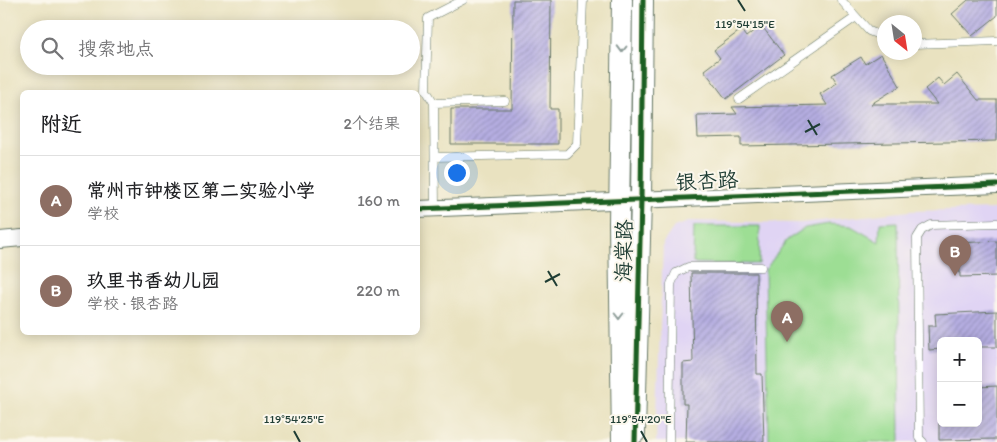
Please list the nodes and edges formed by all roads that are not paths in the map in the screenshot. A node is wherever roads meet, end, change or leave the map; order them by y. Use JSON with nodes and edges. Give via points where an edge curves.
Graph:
{"nodes":[{"id":1,"x":463,"y":0,"type":"edge"},
{"id":2,"x":583,"y":0,"type":"edge"},
{"id":3,"x":622,"y":0,"type":"edge"},
{"id":4,"x":643,"y":0,"type":"edge"},
{"id":5,"x":841,"y":0,"type":"edge"},
{"id":6,"x":856,"y":17,"type":"junction"},
{"id":7,"x":877,"y":34,"type":"edge"},
{"id":8,"x":997,"y":41,"type":"edge"},
{"id":9,"x":922,"y":44,"type":"edge"},
{"id":10,"x":739,"y":99,"type":"dead end"},
{"id":11,"x":505,"y":101,"type":"dead end"},
{"id":12,"x":434,"y":103,"type":"junction"},
{"id":13,"x":435,"y":157,"type":"junction"},
{"id":14,"x":997,"y":185,"type":"edge"},
{"id":15,"x":641,"y":200,"type":"junction"},
{"id":16,"x":620,"y":202,"type":"junction"},
{"id":17,"x":435,"y":208,"type":"junction"},
{"id":18,"x":420,"y":210,"type":"edge"},
{"id":19,"x":997,"y":223,"type":"edge"},
{"id":20,"x":20,"y":238,"type":"edge"},
{"id":21,"x":0,"y":240,"type":"edge"},
{"id":22,"x":761,"y":267,"type":"dead end"},
{"id":23,"x":622,"y":442,"type":"edge"},
{"id":24,"x":635,"y":442,"type":"edge"},
{"id":25,"x":669,"y":442,"type":"edge"},
{"id":26,"x":923,"y":442,"type":"edge"}],
"edges":[{"from":1,"to":12,"type":"lane","via":[[428,18],[426,90]]},
{"from":2,"to":13,"type":"lane","via":[[577,144],[567,154]]},
{"from":3,"to":16,"type":"street","name":"海棠路","one_way":true},
{"from":4,"to":15,"type":"street","name":"海棠路"},
{"from":5,"to":6,"type":"lane"},
{"from":6,"to":7,"type":"lane","via":[[869,31]]},
{"from":6,"to":10,"type":"lane"},
{"from":8,"to":9,"type":"lane"},
{"from":11,"to":12,"type":"lane"},
{"from":12,"to":13,"type":"lane"},
{"from":13,"to":17,"type":"lane"},
{"from":14,"to":15,"type":"street","name":"银杏路"},
{"from":15,"to":16,"type":"street","name":"银杏路"},
{"from":15,"to":24,"type":"street","name":"海棠路"},
{"from":16,"to":17,"type":"street","name":"银杏路"},
{"from":16,"to":23,"type":"street","name":"海棠路","one_way":true},
{"from":17,"to":18,"type":"street","name":"银杏路"},
{"from":19,"to":26,"type":"lane","via":[[931,225],[917,238],[919,438]]},
{"from":20,"to":21,"type":"street"},
{"from":22,"to":25,"type":"lane","via":[[688,267],[673,279]]}]}
